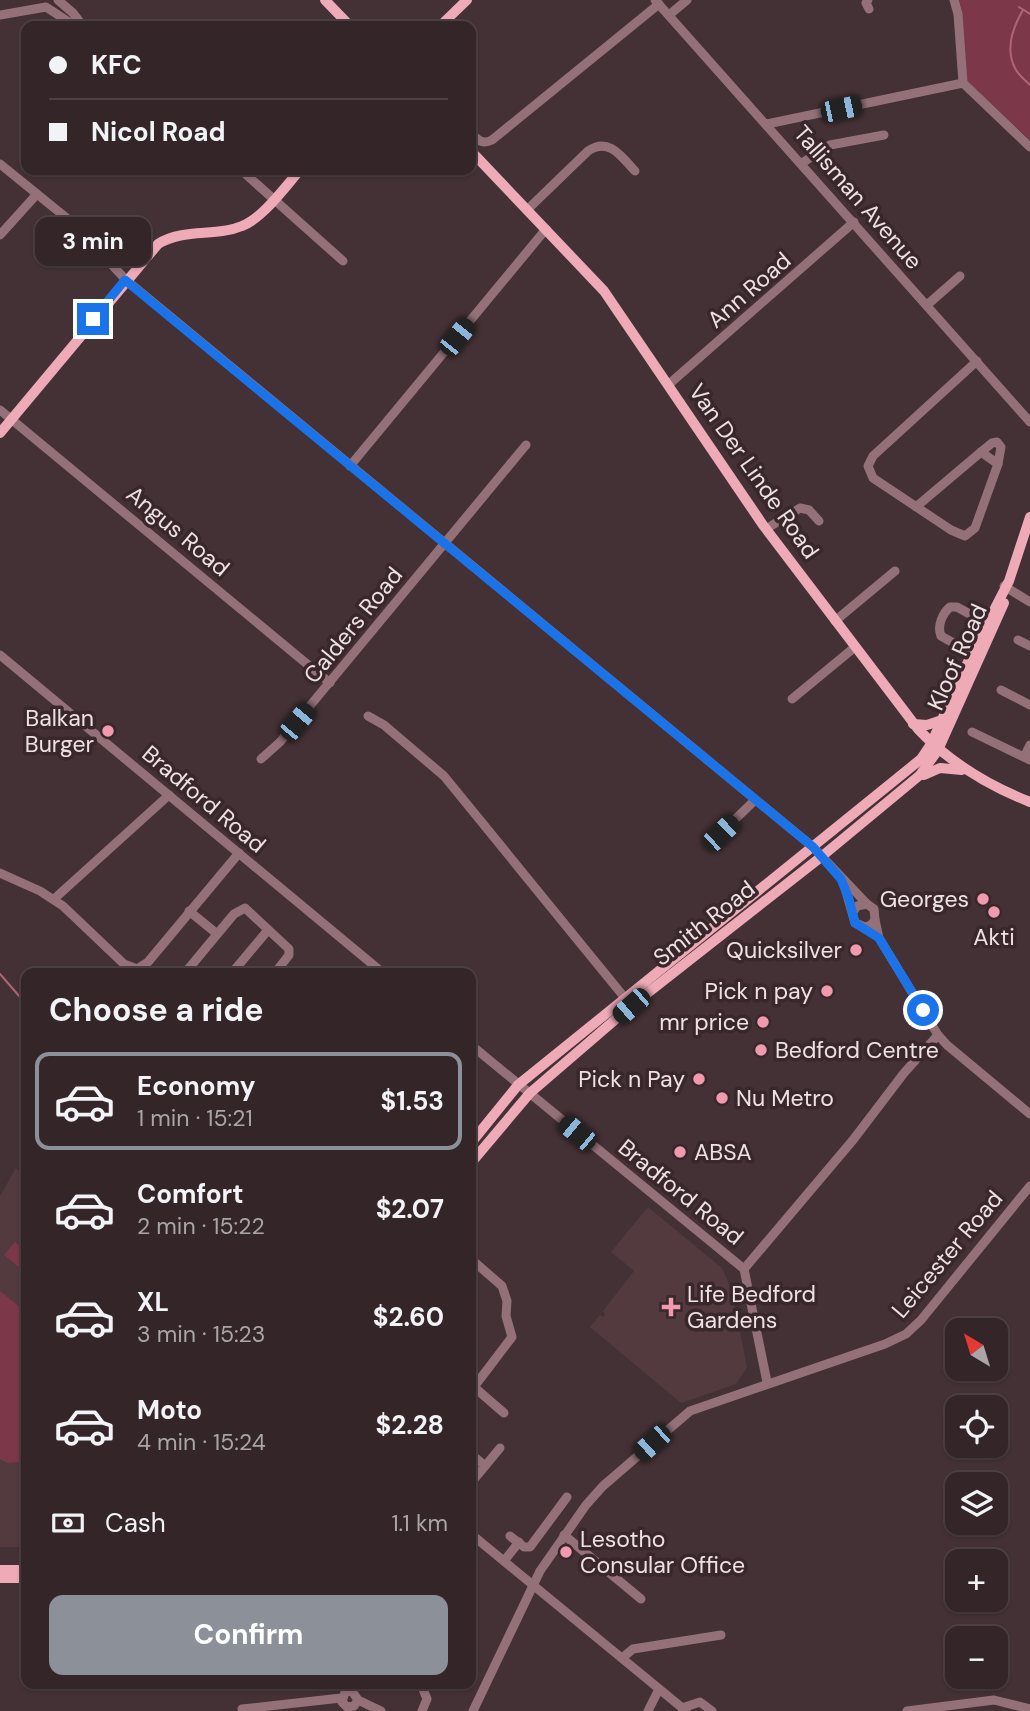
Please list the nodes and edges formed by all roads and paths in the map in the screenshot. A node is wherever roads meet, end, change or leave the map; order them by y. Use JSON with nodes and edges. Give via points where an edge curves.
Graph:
{"nodes":[{"id":1,"x":58,"y":0,"type":"edge"},
{"id":2,"x":326,"y":0,"type":"edge"},
{"id":3,"x":467,"y":0,"type":"edge"},
{"id":4,"x":687,"y":0,"type":"edge"},
{"id":5,"x":954,"y":0,"type":"edge"},
{"id":6,"x":657,"y":2,"type":"edge"},
{"id":7,"x":0,"y":15,"type":"edge"},
{"id":8,"x":669,"y":15,"type":"junction"},
{"id":9,"x":67,"y":21,"type":"edge"},
{"id":10,"x":79,"y":21,"type":"edge"},
{"id":11,"x":345,"y":21,"type":"edge"},
{"id":12,"x":445,"y":21,"type":"edge"},
{"id":13,"x":963,"y":83,"type":"junction"},
{"id":14,"x":767,"y":124,"type":"junction"},
{"id":15,"x":884,"y":135,"type":"dead end"},
{"id":16,"x":476,"y":138,"type":"edge"},
{"id":17,"x":1030,"y":147,"type":"edge"},
{"id":18,"x":476,"y":157,"type":"edge"},
{"id":19,"x":802,"y":163,"type":"junction"},
{"id":20,"x":0,"y":164,"type":"edge"},
{"id":21,"x":635,"y":171,"type":"dead end"},
{"id":22,"x":247,"y":175,"type":"edge"},
{"id":23,"x":296,"y":175,"type":"edge"},
{"id":24,"x":37,"y":194,"type":"junction"},
{"id":25,"x":274,"y":199,"type":"junction"},
{"id":26,"x":528,"y":209,"type":"junction"},
{"id":27,"x":855,"y":222,"type":"junction"},
{"id":28,"x":546,"y":229,"type":"junction"},
{"id":29,"x":0,"y":236,"type":"edge"},
{"id":30,"x":344,"y":261,"type":"dead end"},
{"id":31,"x":960,"y":276,"type":"dead end"},
{"id":32,"x":125,"y":280,"type":"junction"},
{"id":33,"x":927,"y":305,"type":"junction"},
{"id":34,"x":977,"y":361,"type":"junction"},
{"id":35,"x":668,"y":385,"type":"junction"},
{"id":36,"x":0,"y":410,"type":"edge"},
{"id":37,"x":12,"y":419,"type":"junction"},
{"id":38,"x":1030,"y":422,"type":"edge"},
{"id":39,"x":0,"y":433,"type":"edge"},
{"id":40,"x":526,"y":445,"type":"dead end"},
{"id":41,"x":981,"y":452,"type":"junction"},
{"id":42,"x":998,"y":464,"type":"junction"},
{"id":43,"x":350,"y":466,"type":"junction"},
{"id":44,"x":916,"y":507,"type":"junction"},
{"id":45,"x":1030,"y":517,"type":"edge"},
{"id":46,"x":819,"y":521,"type":"dead end"},
{"id":47,"x":766,"y":529,"type":"junction"},
{"id":48,"x":444,"y":544,"type":"junction"},
{"id":49,"x":895,"y":571,"type":"dead end"},
{"id":50,"x":1008,"y":586,"type":"junction"},
{"id":51,"x":1030,"y":602,"type":"edge"},
{"id":52,"x":835,"y":621,"type":"junction"},
{"id":53,"x":990,"y":625,"type":"junction"},
{"id":54,"x":1018,"y":640,"type":"dead end"},
{"id":55,"x":1030,"y":646,"type":"edge"},
{"id":56,"x":855,"y":647,"type":"junction"},
{"id":57,"x":0,"y":655,"type":"edge"},
{"id":58,"x":976,"y":655,"type":"junction"},
{"id":59,"x":330,"y":683,"type":"junction"},
{"id":60,"x":1001,"y":690,"type":"dead end"},
{"id":61,"x":792,"y":699,"type":"dead end"},
{"id":62,"x":1030,"y":705,"type":"edge"},
{"id":63,"x":368,"y":716,"type":"dead end"},
{"id":64,"x":944,"y":725,"type":"junction"},
{"id":65,"x":915,"y":727,"type":"junction"},
{"id":66,"x":972,"y":732,"type":"dead end"},
{"id":67,"x":1030,"y":745,"type":"edge"},
{"id":68,"x":935,"y":747,"type":"junction"},
{"id":69,"x":1027,"y":758,"type":"edge"},
{"id":70,"x":261,"y":759,"type":"dead end"},
{"id":71,"x":961,"y":767,"type":"junction"},
{"id":72,"x":909,"y":770,"type":"junction"},
{"id":73,"x":909,"y":785,"type":"junction"},
{"id":74,"x":169,"y":795,"type":"junction"},
{"id":75,"x":1015,"y":798,"type":"junction"},
{"id":76,"x":755,"y":800,"type":"junction"},
{"id":77,"x":1030,"y":802,"type":"edge"},
{"id":78,"x":1030,"y":808,"type":"edge"},
{"id":79,"x":721,"y":833,"type":"dead end"},
{"id":80,"x":813,"y":847,"type":"junction"},
{"id":81,"x":239,"y":853,"type":"junction"},
{"id":82,"x":821,"y":856,"type":"junction"},
{"id":83,"x":0,"y":873,"type":"edge"},
{"id":84,"x":841,"y":879,"type":"junction"},
{"id":85,"x":54,"y":899,"type":"junction"},
{"id":86,"x":867,"y":904,"type":"junction"},
{"id":87,"x":189,"y":911,"type":"junction"},
{"id":88,"x":853,"y":912,"type":"junction"},
{"id":89,"x":876,"y":920,"type":"junction"},
{"id":90,"x":865,"y":927,"type":"junction"},
{"id":91,"x":268,"y":930,"type":"junction"},
{"id":92,"x":216,"y":933,"type":"junction"},
{"id":93,"x":879,"y":938,"type":"junction"},
{"id":94,"x":132,"y":968,"type":"edge"},
{"id":95,"x":138,"y":968,"type":"edge"},
{"id":96,"x":189,"y":968,"type":"edge"},
{"id":97,"x":236,"y":968,"type":"edge"},
{"id":98,"x":279,"y":968,"type":"edge"},
{"id":99,"x":377,"y":968,"type":"edge"},
{"id":100,"x":627,"y":1002,"type":"junction"},
{"id":101,"x":938,"y":1035,"type":"junction"},
{"id":102,"x":476,"y":1049,"type":"edge"},
{"id":103,"x":518,"y":1085,"type":"junction"},
{"id":104,"x":530,"y":1093,"type":"junction"},
{"id":105,"x":1030,"y":1115,"type":"edge"},
{"id":106,"x":476,"y":1137,"type":"edge"},
{"id":107,"x":476,"y":1157,"type":"edge"},
{"id":108,"x":1030,"y":1186,"type":"edge"},
{"id":109,"x":476,"y":1263,"type":"edge"},
{"id":110,"x":744,"y":1269,"type":"junction"},
{"id":111,"x":767,"y":1382,"type":"junction"},
{"id":112,"x":476,"y":1384,"type":"edge"},
{"id":113,"x":476,"y":1389,"type":"edge"},
{"id":114,"x":504,"y":1413,"type":"dead end"},
{"id":115,"x":500,"y":1448,"type":"dead end"},
{"id":116,"x":476,"y":1458,"type":"edge"},
{"id":117,"x":485,"y":1466,"type":"junction"},
{"id":118,"x":476,"y":1477,"type":"edge"},
{"id":119,"x":567,"y":1497,"type":"dead end"},
{"id":120,"x":564,"y":1535,"type":"junction"},
{"id":121,"x":510,"y":1536,"type":"dead end"},
{"id":122,"x":476,"y":1538,"type":"edge"},
{"id":123,"x":519,"y":1542,"type":"junction"},
{"id":124,"x":504,"y":1561,"type":"junction"},
{"id":125,"x":0,"y":1570,"type":"edge"},
{"id":126,"x":21,"y":1570,"type":"edge"},
{"id":127,"x":0,"y":1578,"type":"edge"},
{"id":128,"x":21,"y":1578,"type":"edge"},
{"id":129,"x":533,"y":1584,"type":"junction"},
{"id":130,"x":641,"y":1599,"type":"dead end"},
{"id":131,"x":720,"y":1635,"type":"dead end"},
{"id":132,"x":622,"y":1658,"type":"junction"},
{"id":133,"x":423,"y":1689,"type":"edge"},
{"id":134,"x":659,"y":1689,"type":"junction"},
{"id":135,"x":345,"y":1690,"type":"edge"},
{"id":136,"x":308,"y":1700,"type":"junction"},
{"id":137,"x":354,"y":1706,"type":"edge"},
{"id":138,"x":242,"y":1709,"type":"dead end"},
{"id":139,"x":684,"y":1709,"type":"edge"},
{"id":140,"x":1030,"y":1709,"type":"edge"},
{"id":141,"x":304,"y":1711,"type":"edge"},
{"id":142,"x":381,"y":1711,"type":"edge"},
{"id":143,"x":422,"y":1711,"type":"edge"},
{"id":144,"x":473,"y":1711,"type":"edge"},
{"id":145,"x":648,"y":1711,"type":"edge"},
{"id":146,"x":712,"y":1711,"type":"edge"},
{"id":147,"x":907,"y":1711,"type":"edge"}],
"edges":[{"from":1,"to":10,"type":"street"},
{"from":2,"to":11,"type":"main road"},
{"from":3,"to":12,"type":"main road"},
{"from":4,"to":8,"type":"street"},
{"from":5,"to":13,"type":"street"},
{"from":6,"to":8,"type":"street","name":"Tallisman Avenue"},
{"from":6,"to":16,"type":"street","via":[[492,140],[485,143]]},
{"from":7,"to":9,"type":"street","via":[[46,7]]},
{"from":8,"to":14,"type":"street","name":"Tallisman Avenue"},
{"from":13,"to":14,"type":"street"},
{"from":13,"to":17,"type":"street"},
{"from":14,"to":19,"type":"street","name":"Tallisman Avenue"},
{"from":15,"to":19,"type":"street","via":[[830,145]]},
{"from":18,"to":26,"type":"main road","name":"Van Der Linde Road"},
{"from":19,"to":27,"type":"street","name":"Tallisman Avenue"},
{"from":20,"to":24,"type":"street"},
{"from":21,"to":26,"type":"street","via":[[612,148],[598,145]]},
{"from":22,"to":25,"type":"street"},
{"from":23,"to":25,"type":"main road"},
{"from":24,"to":29,"type":"street"},
{"from":24,"to":32,"type":"street","via":[[86,236]]},
{"from":25,"to":30,"type":"street"},
{"from":25,"to":32,"type":"main road","via":[[241,227],[163,240]]},
{"from":26,"to":28,"type":"main road","name":"Van Der Linde Road"},
{"from":27,"to":33,"type":"street","name":"Tallisman Avenue"},
{"from":27,"to":35,"type":"street","name":"Ann Road"},
{"from":28,"to":35,"type":"main road","name":"Van Der Linde Road","via":[[604,291]]},
{"from":28,"to":43,"type":"street"},
{"from":31,"to":33,"type":"street"},
{"from":32,"to":37,"type":"main road"},
{"from":32,"to":43,"type":"street"},
{"from":33,"to":34,"type":"street","name":"Tallisman Avenue"},
{"from":34,"to":38,"type":"street","name":"Tallisman Avenue"},
{"from":34,"to":44,"type":"street","via":[[869,460],[873,478]]},
{"from":35,"to":47,"type":"main road","name":"Van Der Linde Road"},
{"from":36,"to":37,"type":"street","name":"Angus Road"},
{"from":37,"to":39,"type":"main road"},
{"from":37,"to":59,"type":"street","name":"Angus Road"},
{"from":40,"to":48,"type":"street","name":"Calders Road"},
{"from":41,"to":42,"type":"street"},
{"from":41,"to":42,"type":"street","via":[[998,442]]},
{"from":41,"to":44,"type":"street"},
{"from":42,"to":44,"type":"street","via":[[969,534],[956,533]]},
{"from":43,"to":48,"type":"street"},
{"from":45,"to":50,"type":"main road","name":"Kloof Road"},
{"from":46,"to":47,"type":"street","via":[[800,508]]},
{"from":47,"to":52,"type":"main road","name":"Van Der Linde Road"},
{"from":48,"to":59,"type":"street","name":"Calders Road"},
{"from":48,"to":76,"type":"street"},
{"from":49,"to":52,"type":"street"},
{"from":50,"to":51,"type":"street"},
{"from":50,"to":53,"type":"main road","name":"Kloof Road"},
{"from":52,"to":56,"type":"main road","name":"Van Der Linde Road"},
{"from":53,"to":58,"type":"main road","name":"Kloof Road"},
{"from":53,"to":58,"type":"street","via":[[957,607],[945,612],[942,636]]},
{"from":54,"to":55,"type":"street"},
{"from":56,"to":61,"type":"street"},
{"from":56,"to":65,"type":"main road","name":"Van Der Linde Road"},
{"from":57,"to":74,"type":"street","name":"Bradford Road"},
{"from":58,"to":64,"type":"main road","name":"Kloof Road"},
{"from":59,"to":70,"type":"street","name":"Calders Road"},
{"from":60,"to":62,"type":"street"},
{"from":63,"to":100,"type":"street","via":[[384,724],[444,776]]},
{"from":64,"to":65,"type":"main road"},
{"from":64,"to":68,"type":"main road","name":"Kloof Road"},
{"from":64,"to":71,"type":"main road","via":[[951,752]]},
{"from":65,"to":68,"type":"main road","name":"Van Der Linde Road"},
{"from":65,"to":72,"type":"main road","via":[[920,749]]},
{"from":66,"to":69,"type":"street"},
{"from":67,"to":69,"type":"street"},
{"from":68,"to":71,"type":"main road","name":"Van Der Linde Road"},
{"from":68,"to":72,"type":"main road","name":"Smith Road"},
{"from":68,"to":73,"type":"main road","name":"Smith Road","via":[[927,767]]},
{"from":71,"to":73,"type":"main road","via":[[934,769]]},
{"from":71,"to":75,"type":"main road","name":"Van Der Linde Road"},
{"from":72,"to":80,"type":"main road","name":"Smith Road"},
{"from":73,"to":82,"type":"main road","name":"Smith Road"},
{"from":74,"to":81,"type":"street","name":"Bradford Road"},
{"from":74,"to":85,"type":"street"},
{"from":75,"to":77,"type":"main road","name":"Van Der Linde Road"},
{"from":75,"to":78,"type":"main road","name":"Van Der Linde Road"},
{"from":76,"to":79,"type":"street"},
{"from":76,"to":80,"type":"street"},
{"from":80,"to":82,"type":"street"},
{"from":80,"to":100,"type":"main road","name":"Smith Road"},
{"from":81,"to":87,"type":"street"},
{"from":81,"to":99,"type":"street","name":"Bradford Road"},
{"from":82,"to":84,"type":"street"},
{"from":82,"to":100,"type":"main road","name":"Smith Road"},
{"from":83,"to":85,"type":"street"},
{"from":84,"to":86,"type":"street"},
{"from":84,"to":88,"type":"street"},
{"from":85,"to":94,"type":"street"},
{"from":86,"to":88,"type":"street"},
{"from":86,"to":89,"type":"street","via":[[874,909]]},
{"from":87,"to":92,"type":"street"},
{"from":87,"to":95,"type":"street"},
{"from":88,"to":90,"type":"street","via":[[855,923]]},
{"from":89,"to":90,"type":"street"},
{"from":89,"to":93,"type":"street"},
{"from":90,"to":93,"type":"street"},
{"from":91,"to":92,"type":"street","via":[[245,908]]},
{"from":91,"to":97,"type":"street"},
{"from":91,"to":98,"type":"street","via":[[290,952]]},
{"from":92,"to":96,"type":"street"},
{"from":93,"to":101,"type":"street"},
{"from":100,"to":103,"type":"main road","name":"Smith Road"},
{"from":100,"to":104,"type":"main road","name":"Smith Road"},
{"from":101,"to":105,"type":"street"},
{"from":101,"to":110,"type":"street"},
{"from":102,"to":103,"type":"street","name":"Bradford Road"},
{"from":103,"to":104,"type":"street","name":"Bradford Road"},
{"from":103,"to":106,"type":"main road","name":"Smith Road"},
{"from":104,"to":107,"type":"main road","name":"Smith Road"},
{"from":104,"to":110,"type":"street","name":"Bradford Road"},
{"from":108,"to":111,"type":"street","name":"Leicester Road","via":[[906,1334]]},
{"from":109,"to":112,"type":"street","via":[[502,1286],[512,1333]]},
{"from":110,"to":111,"type":"street","name":"Bradford Road"},
{"from":111,"to":120,"type":"street","name":"Leicester Road","via":[[683,1416],[597,1492]]},
{"from":113,"to":114,"type":"street"},
{"from":115,"to":117,"type":"street"},
{"from":116,"to":117,"type":"street"},
{"from":117,"to":118,"type":"street"},
{"from":119,"to":123,"type":"street","via":[[532,1545],[526,1548]]},
{"from":120,"to":129,"type":"street","name":"Leicester Road"},
{"from":120,"to":130,"type":"street"},
{"from":121,"to":123,"type":"street"},
{"from":122,"to":124,"type":"street"},
{"from":123,"to":124,"type":"street"},
{"from":124,"to":129,"type":"street"},
{"from":125,"to":126,"type":"main road"},
{"from":127,"to":128,"type":"main road"},
{"from":129,"to":132,"type":"street"},
{"from":129,"to":144,"type":"street","name":"Leicester Road"},
{"from":131,"to":132,"type":"street","via":[[633,1649]]},
{"from":132,"to":134,"type":"street"},
{"from":133,"to":143,"type":"street","via":[[427,1699]]},
{"from":134,"to":139,"type":"street"},
{"from":134,"to":145,"type":"street"},
{"from":135,"to":136,"type":"street"},
{"from":135,"to":137,"type":"street","via":[[355,1693]]},
{"from":135,"to":137,"type":"street","via":[[344,1705]]},
{"from":136,"to":138,"type":"street"},
{"from":136,"to":141,"type":"street"},
{"from":137,"to":142,"type":"street"},
{"from":139,"to":146,"type":"street","via":[[700,1702]]},
{"from":140,"to":147,"type":"street","via":[[994,1700]]}]}
